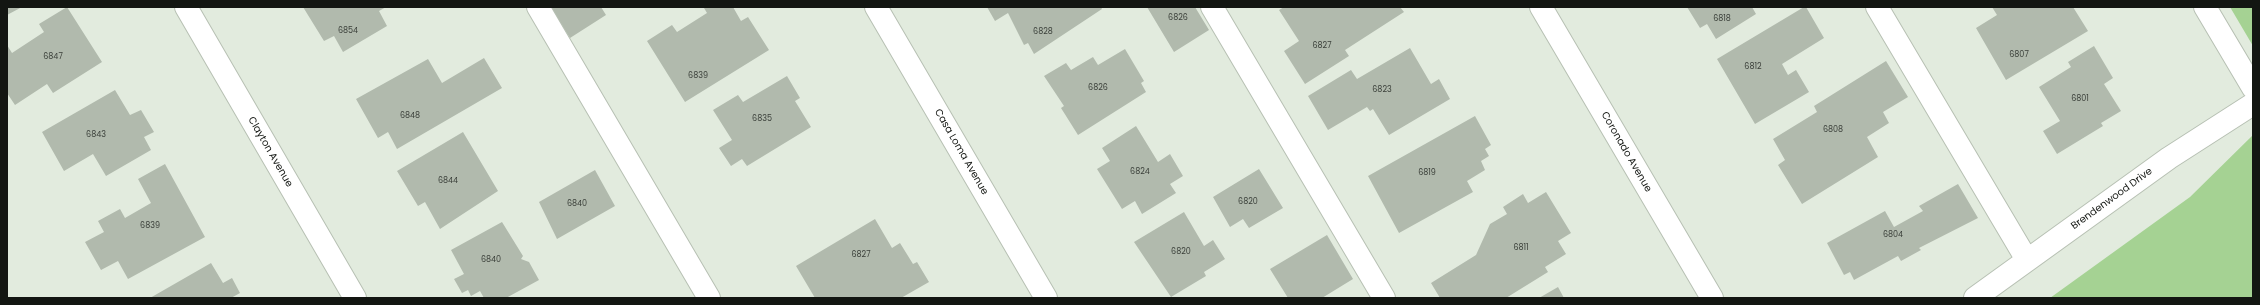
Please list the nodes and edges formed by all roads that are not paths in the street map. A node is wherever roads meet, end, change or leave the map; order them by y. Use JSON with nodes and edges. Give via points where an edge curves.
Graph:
{"nodes":[{"id":1,"x":186,"y":7,"type":"edge"},
{"id":2,"x":538,"y":7,"type":"edge"},
{"id":3,"x":876,"y":7,"type":"edge"},
{"id":4,"x":1212,"y":7,"type":"edge"},
{"id":5,"x":1541,"y":7,"type":"edge"},
{"id":6,"x":1877,"y":7,"type":"edge"},
{"id":7,"x":2206,"y":7,"type":"edge"},
{"id":8,"x":2253,"y":88,"type":"edge"},
{"id":9,"x":2253,"y":104,"type":"edge"},
{"id":10,"x":2027,"y":260,"type":"junction"},
{"id":11,"x":355,"y":298,"type":"edge"},
{"id":12,"x":709,"y":298,"type":"edge"},
{"id":13,"x":1046,"y":298,"type":"edge"},
{"id":14,"x":1384,"y":298,"type":"edge"},
{"id":15,"x":1712,"y":298,"type":"edge"},
{"id":16,"x":1975,"y":298,"type":"edge"}],
"edges":[{"from":1,"to":11,"type":"street","name":"Clayton Avenue"},
{"from":2,"to":12,"type":"street"},
{"from":3,"to":13,"type":"street","name":"Casa Loma Avenue"},
{"from":4,"to":14,"type":"street"},
{"from":5,"to":15,"type":"street","name":"Coronado Avenue"},
{"from":6,"to":10,"type":"street"},
{"from":7,"to":8,"type":"street"},
{"from":9,"to":10,"type":"street","name":"Brendenwood Drive","via":[[2169,158]]},
{"from":10,"to":16,"type":"street","name":"Brendenwood Drive"}]}
